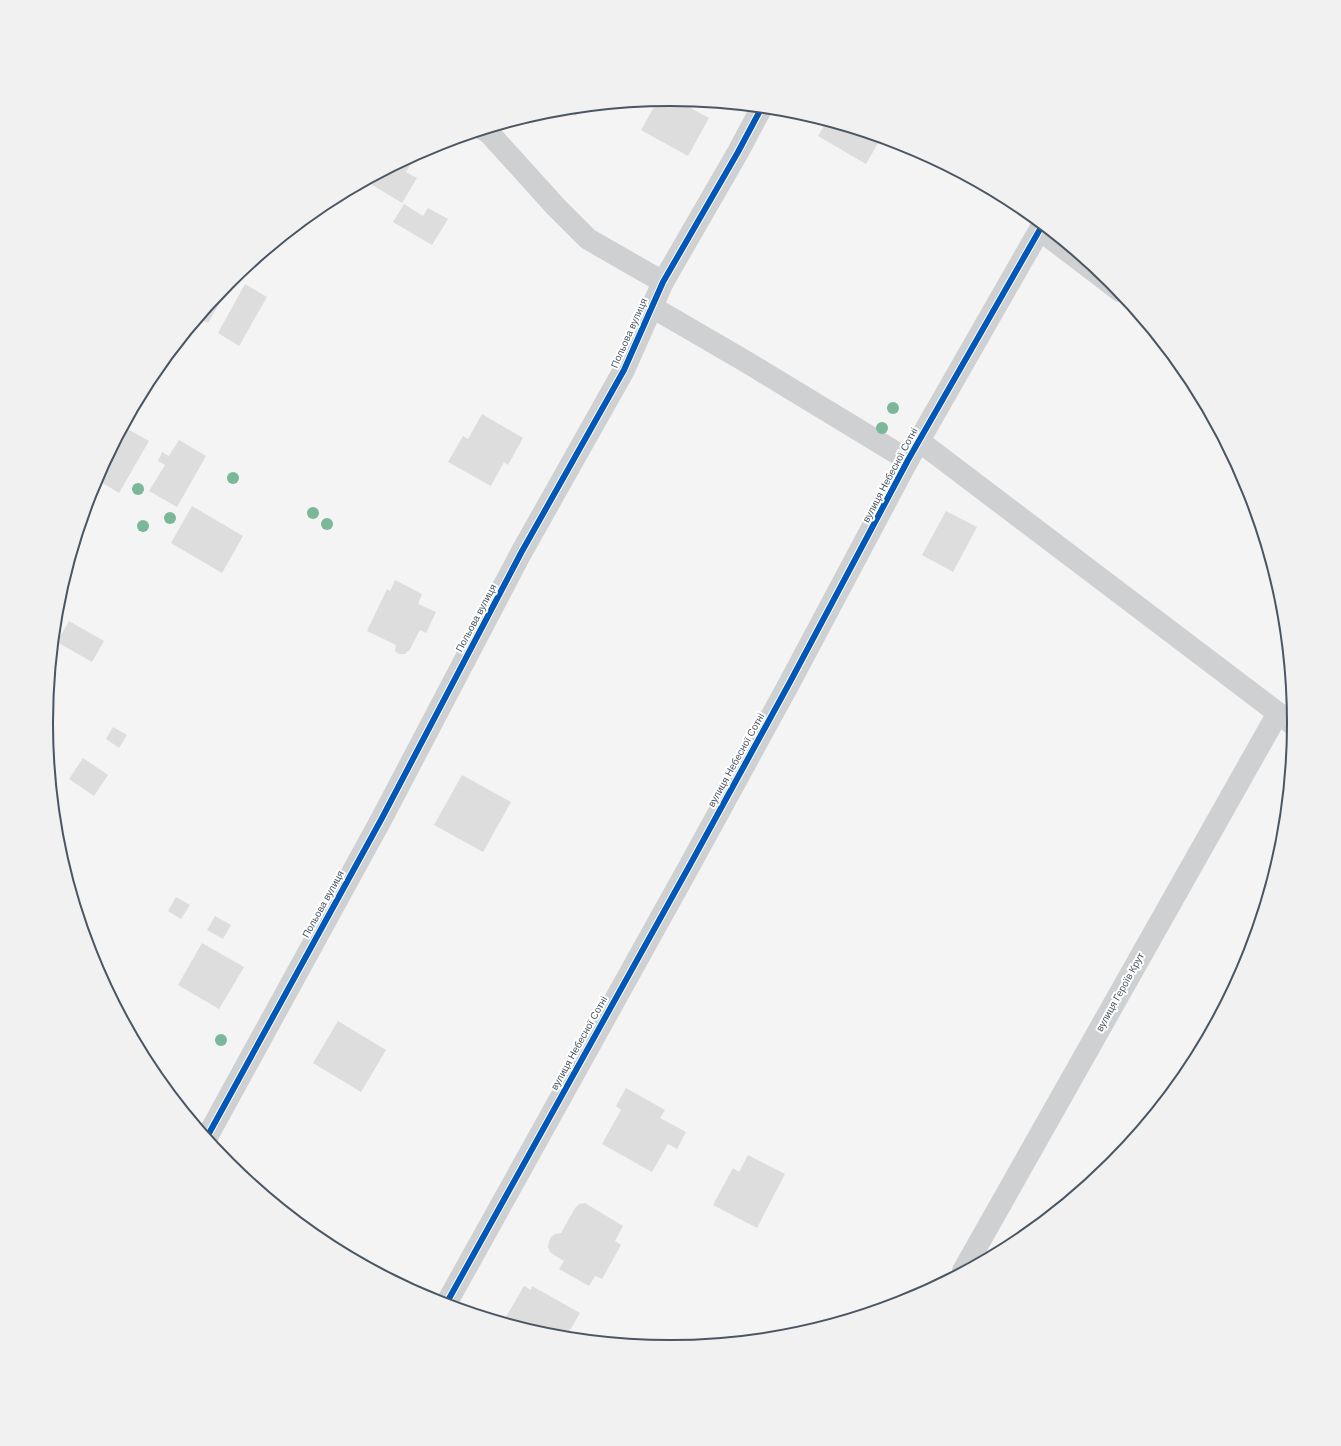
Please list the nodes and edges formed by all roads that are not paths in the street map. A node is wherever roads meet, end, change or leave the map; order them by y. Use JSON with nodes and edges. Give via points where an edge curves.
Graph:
{"nodes":[{"id":1,"x":760,"y":112,"type":"edge"},
{"id":2,"x":489,"y":133,"type":"edge"},
{"id":3,"x":1040,"y":229,"type":"edge"},
{"id":4,"x":663,"y":282,"type":"junction"},
{"id":5,"x":652,"y":307,"type":"junction"},
{"id":6,"x":919,"y":441,"type":"junction"},
{"id":7,"x":908,"y":460,"type":"junction"},
{"id":8,"x":1278,"y":713,"type":"junction"},
{"id":9,"x":1288,"y":721,"type":"edge"},
{"id":10,"x":209,"y":1134,"type":"edge"},
{"id":11,"x":967,"y":1265,"type":"edge"},
{"id":12,"x":449,"y":1299,"type":"edge"}],
"edges":[{"from":1,"to":4,"type":"street","name":"Польова вулиця"},
{"from":2,"to":4,"type":"street","via":[[588,239]]},
{"from":3,"to":6,"type":"street","name":"вулиця Небесної Сотні"},
{"from":4,"to":5,"type":"street","name":"Польова вулиця"},
{"from":5,"to":7,"type":"street"},
{"from":5,"to":10,"type":"street","name":"Польова вулиця","via":[[624,370],[521,553],[382,818]]},
{"from":6,"to":7,"type":"street","name":"вулиця Небесної Сотні"},
{"from":6,"to":8,"type":"street"},
{"from":7,"to":12,"type":"street","name":"вулиця Небесної Сотні","via":[[695,856]]},
{"from":8,"to":9,"type":"street"},
{"from":8,"to":11,"type":"street","name":"вулиця Героїв Крут"}]}
